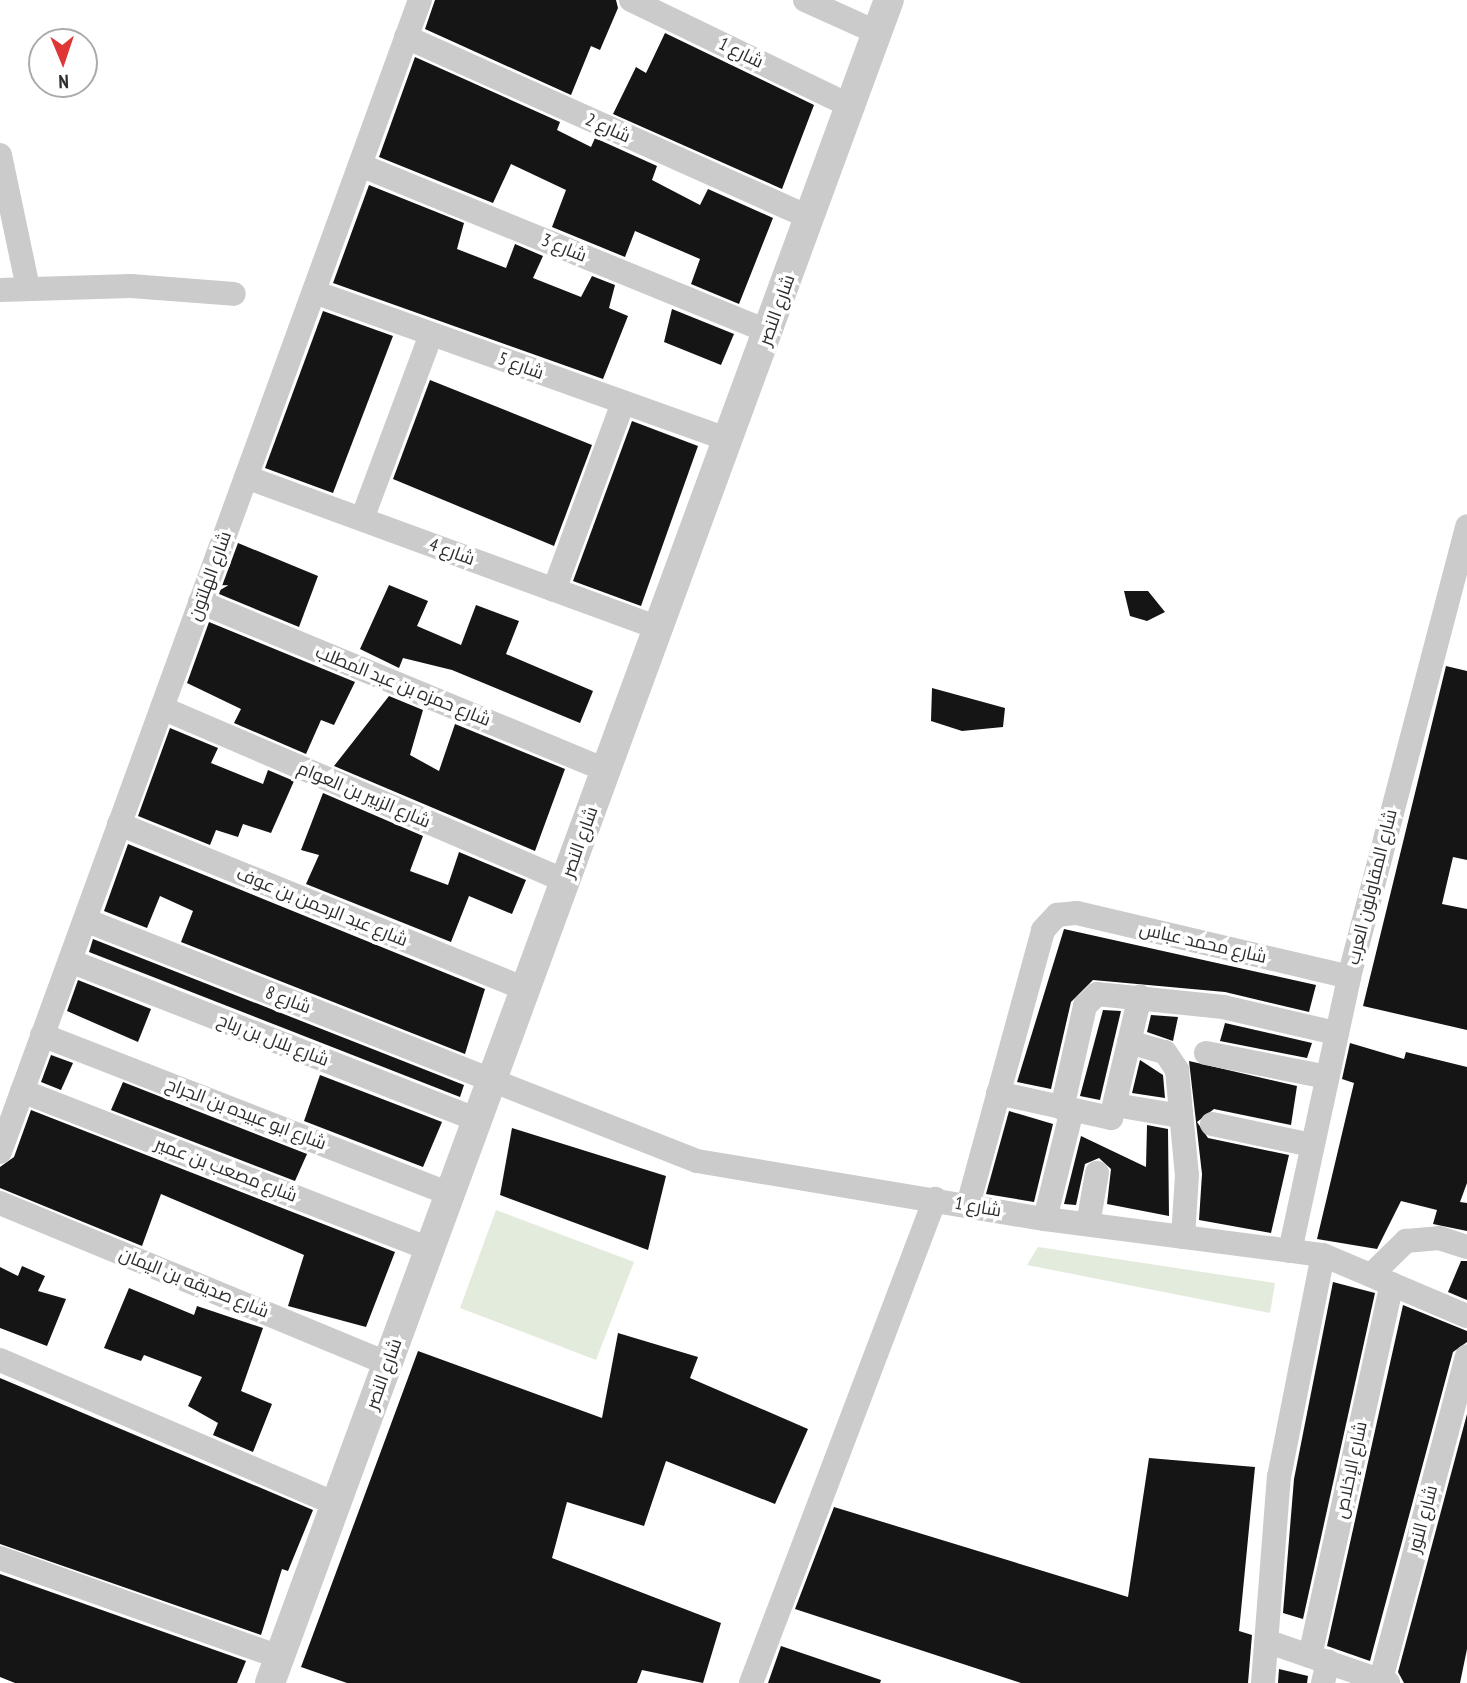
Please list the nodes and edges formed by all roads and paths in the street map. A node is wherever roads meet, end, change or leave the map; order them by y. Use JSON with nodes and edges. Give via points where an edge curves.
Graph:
{"nodes":[{"id":1,"x":420,"y":0,"type":"edge"},
{"id":2,"x":631,"y":0,"type":"edge"},
{"id":3,"x":805,"y":0,"type":"edge"},
{"id":4,"x":889,"y":0,"type":"edge"},
{"id":5,"x":876,"y":32,"type":"junction"},
{"id":6,"x":406,"y":37,"type":"junction"},
{"id":7,"x":852,"y":107,"type":"junction"},
{"id":8,"x":0,"y":155,"type":"edge"},
{"id":9,"x":360,"y":165,"type":"junction"},
{"id":10,"x":810,"y":218,"type":"junction"},
{"id":11,"x":28,"y":288,"type":"junction"},
{"id":12,"x":0,"y":290,"type":"edge"},
{"id":13,"x":314,"y":292,"type":"junction"},
{"id":14,"x":234,"y":294,"type":"dead end"},
{"id":15,"x":769,"y":332,"type":"junction"},
{"id":16,"x":431,"y":334,"type":"junction"},
{"id":17,"x":623,"y":402,"type":"junction"},
{"id":18,"x":729,"y":440,"type":"junction"},
{"id":19,"x":246,"y":477,"type":"junction"},
{"id":20,"x":362,"y":519,"type":"junction"},
{"id":21,"x":1467,"y":526,"type":"edge"},
{"id":22,"x":554,"y":590,"type":"junction"},
{"id":23,"x":200,"y":603,"type":"junction"},
{"id":24,"x":659,"y":628,"type":"junction"},
{"id":25,"x":162,"y":708,"type":"junction"},
{"id":26,"x":606,"y":770,"type":"junction"},
{"id":27,"x":119,"y":824,"type":"junction"},
{"id":28,"x":566,"y":881,"type":"junction"},
{"id":29,"x":85,"y":920,"type":"junction"},
{"id":30,"x":70,"y":961,"type":"junction"},
{"id":31,"x":1349,"y":977,"type":"junction"},
{"id":32,"x":526,"y":989,"type":"junction"},
{"id":33,"x":1140,"y":996,"type":"junction"},
{"id":34,"x":1336,"y":1033,"type":"junction"},
{"id":35,"x":43,"y":1035,"type":"junction"},
{"id":36,"x":1129,"y":1042,"type":"junction"},
{"id":37,"x":1206,"y":1053,"type":"dead end"},
{"id":38,"x":1327,"y":1077,"type":"junction"},
{"id":39,"x":492,"y":1080,"type":"junction"},
{"id":40,"x":22,"y":1091,"type":"junction"},
{"id":41,"x":998,"y":1093,"type":"junction"},
{"id":42,"x":1115,"y":1105,"type":"junction"},
{"id":43,"x":1067,"y":1109,"type":"junction"},
{"id":44,"x":1181,"y":1116,"type":"junction"},
{"id":45,"x":477,"y":1120,"type":"junction"},
{"id":46,"x":1212,"y":1124,"type":"dead end"},
{"id":47,"x":1312,"y":1145,"type":"junction"},
{"id":48,"x":0,"y":1152,"type":"edge"},
{"id":49,"x":1097,"y":1173,"type":"dead end"},
{"id":50,"x":450,"y":1194,"type":"junction"},
{"id":51,"x":935,"y":1199,"type":"junction"},
{"id":52,"x":0,"y":1203,"type":"edge"},
{"id":53,"x":968,"y":1205,"type":"junction"},
{"id":54,"x":1045,"y":1219,"type":"junction"},
{"id":55,"x":1088,"y":1224,"type":"junction"},
{"id":56,"x":1183,"y":1237,"type":"junction"},
{"id":57,"x":1467,"y":1247,"type":"edge"},
{"id":58,"x":429,"y":1249,"type":"junction"},
{"id":59,"x":1290,"y":1251,"type":"junction"},
{"id":60,"x":1322,"y":1255,"type":"junction"},
{"id":61,"x":1381,"y":1280,"type":"junction"},
{"id":62,"x":1467,"y":1316,"type":"edge"},
{"id":63,"x":1467,"y":1356,"type":"edge"},
{"id":64,"x":0,"y":1360,"type":"edge"},
{"id":65,"x":387,"y":1363,"type":"junction"},
{"id":66,"x":336,"y":1504,"type":"junction"},
{"id":67,"x":0,"y":1558,"type":"edge"},
{"id":68,"x":1269,"y":1642,"type":"junction"},
{"id":69,"x":1320,"y":1667,"type":"edge"},
{"id":70,"x":274,"y":1670,"type":"edge"},
{"id":71,"x":1383,"y":1682,"type":"edge"},
{"id":72,"x":751,"y":1683,"type":"edge"},
{"id":73,"x":1264,"y":1683,"type":"edge"}],
"edges":[{"from":1,"to":6,"type":"street","name":"شارع الهلتون"},
{"from":2,"to":7,"type":"street","name":"شارع 1"},
{"from":3,"to":5,"type":"street"},
{"from":4,"to":5,"type":"street","name":"شارع النصر"},
{"from":5,"to":7,"type":"street","name":"شارع النصر"},
{"from":6,"to":9,"type":"street","name":"شارع الهلتون"},
{"from":6,"to":10,"type":"street","name":"شارع 2"},
{"from":7,"to":10,"type":"street","name":"شارع النصر"},
{"from":8,"to":11,"type":"street"},
{"from":9,"to":13,"type":"street","name":"شارع الهلتون"},
{"from":9,"to":15,"type":"street","name":"شارع 3"},
{"from":10,"to":15,"type":"street","name":"شارع النصر"},
{"from":11,"to":12,"type":"street"},
{"from":11,"to":14,"type":"street"},
{"from":13,"to":16,"type":"street","name":"شارع 5"},
{"from":13,"to":19,"type":"street","name":"شارع الهلتون"},
{"from":15,"to":18,"type":"street","name":"شارع النصر"},
{"from":16,"to":17,"type":"street","name":"شارع 5"},
{"from":16,"to":20,"type":"street"},
{"from":17,"to":18,"type":"street","name":"شارع 5"},
{"from":17,"to":22,"type":"street"},
{"from":18,"to":24,"type":"street","name":"شارع النصر"},
{"from":19,"to":20,"type":"street","name":"شارع 4"},
{"from":19,"to":23,"type":"street","name":"شارع الهلتون"},
{"from":20,"to":22,"type":"street","name":"شارع 4"},
{"from":21,"to":31,"type":"street","name":"شارع المقاولون العرب"},
{"from":22,"to":24,"type":"street","name":"شارع 4"},
{"from":23,"to":25,"type":"street","name":"شارع الهلتون"},
{"from":23,"to":26,"type":"street","name":"شارع حمزه بن عبد المطلب"},
{"from":24,"to":26,"type":"street","name":"شارع النصر"},
{"from":25,"to":27,"type":"street","name":"شارع الهلتون"},
{"from":25,"to":28,"type":"street","name":"شارع الزبير بن العوام"},
{"from":26,"to":28,"type":"street","name":"شارع النصر"},
{"from":27,"to":29,"type":"street","name":"شارع الهلتون"},
{"from":27,"to":32,"type":"street","name":"شارع عبد الرحمن بن عوف"},
{"from":28,"to":32,"type":"street","name":"شارع النصر"},
{"from":29,"to":30,"type":"street","name":"شارع الهلتون"},
{"from":29,"to":39,"type":"street","name":"شارع 8"},
{"from":30,"to":35,"type":"street","name":"شارع الهلتون"},
{"from":30,"to":45,"type":"street","name":"شارع بلال بن رباح"},
{"from":31,"to":34,"type":"street","name":"شارع المقاولون العرب"},
{"from":31,"to":41,"type":"street","name":"شارع محمد عباس","via":[[1077,913],[1058,915],[1043,930]]},
{"from":32,"to":39,"type":"street","name":"شارع النصر"},
{"from":33,"to":34,"type":"street"},
{"from":33,"to":36,"type":"street"},
{"from":33,"to":43,"type":"street","via":[[1097,994],[1085,1006]]},
{"from":34,"to":38,"type":"street","name":"شارع المقاولون العرب"},
{"from":35,"to":40,"type":"street","name":"شارع الهلتون"},
{"from":35,"to":50,"type":"street","name":"شارع ابو عبيده بن الجراح"},
{"from":36,"to":42,"type":"street"},
{"from":36,"to":44,"type":"street","via":[[1155,1047],[1172,1060]]},
{"from":37,"to":38,"type":"street"},
{"from":38,"to":47,"type":"street","name":"شارع المقاولون العرب"},
{"from":39,"to":45,"type":"street","name":"شارع النصر"},
{"from":39,"to":51,"type":"street","name":"شارع 1","via":[[698,1161]]},
{"from":40,"to":48,"type":"street","name":"شارع الهلتون"},
{"from":40,"to":58,"type":"street","name":"شارع مصعب بن عمير"},
{"from":41,"to":43,"type":"street"},
{"from":41,"to":53,"type":"street"},
{"from":42,"to":43,"type":"street","via":[[1109,1119]]},
{"from":42,"to":44,"type":"street"},
{"from":43,"to":54,"type":"street"},
{"from":44,"to":56,"type":"street","via":[[1187,1201]]},
{"from":45,"to":50,"type":"street","name":"شارع النصر"},
{"from":46,"to":47,"type":"street"},
{"from":47,"to":59,"type":"street","name":"شارع المقاولون العرب"},
{"from":49,"to":55,"type":"street"},
{"from":50,"to":58,"type":"street","name":"شارع النصر"},
{"from":51,"to":53,"type":"street","name":"شارع 1"},
{"from":51,"to":72,"type":"street"},
{"from":52,"to":65,"type":"street","name":"شارع صديقه بن اليمان"},
{"from":53,"to":54,"type":"street","name":"شارع 1"},
{"from":54,"to":55,"type":"street","name":"شارع 1"},
{"from":55,"to":56,"type":"street","name":"شارع 1"},
{"from":56,"to":59,"type":"street","name":"شارع 1"},
{"from":57,"to":61,"type":"street","via":[[1439,1238],[1406,1241]]},
{"from":58,"to":65,"type":"street","name":"شارع النصر"},
{"from":59,"to":60,"type":"street","name":"شارع 1"},
{"from":60,"to":61,"type":"street","name":"شارع 1"},
{"from":60,"to":68,"type":"street","via":[[1279,1477]]},
{"from":61,"to":62,"type":"street","name":"شارع 1"},
{"from":61,"to":69,"type":"street","name":"شارع الإخلاص"},
{"from":63,"to":71,"type":"street","name":"شارع النور"},
{"from":64,"to":66,"type":"street"},
{"from":65,"to":66,"type":"street","name":"شارع النصر"},
{"from":66,"to":70,"type":"street","name":"شارع النصر"},
{"from":67,"to":70,"type":"street"},
{"from":68,"to":69,"type":"street"},
{"from":68,"to":73,"type":"street"},
{"from":69,"to":71,"type":"street"}]}
